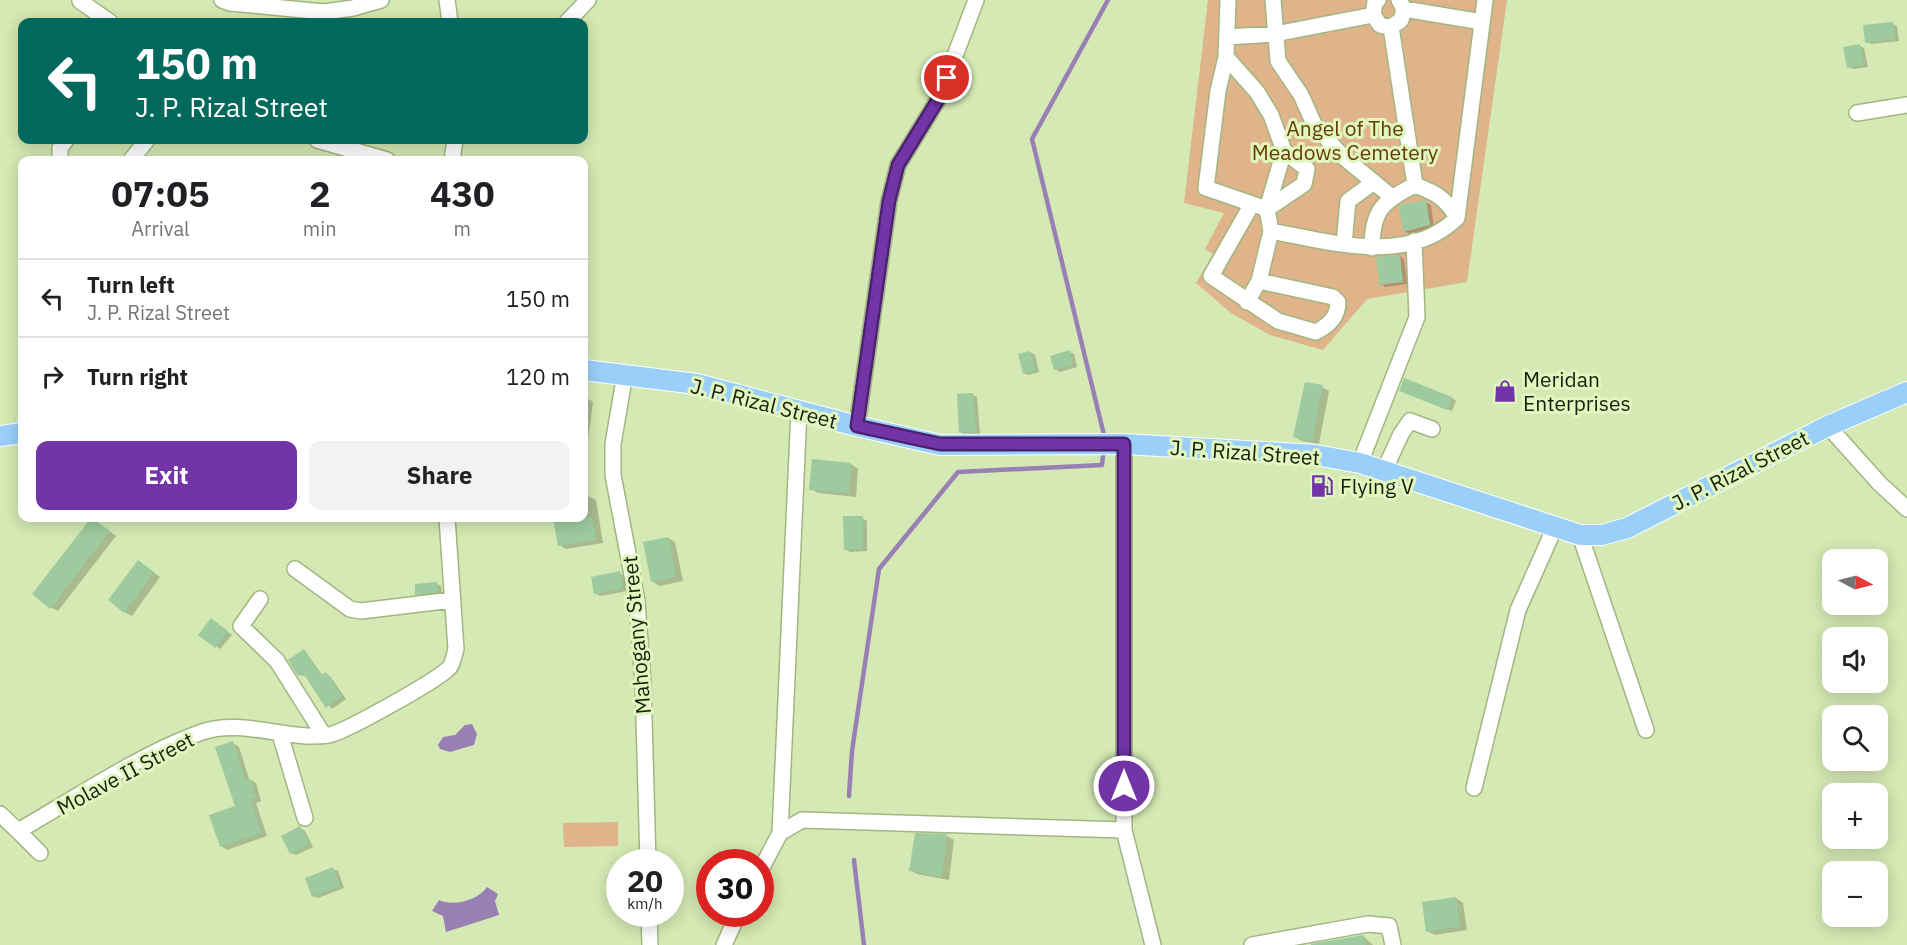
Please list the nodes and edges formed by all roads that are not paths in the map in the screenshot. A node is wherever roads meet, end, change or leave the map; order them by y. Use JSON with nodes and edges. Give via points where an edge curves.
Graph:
{"nodes":[{"id":1,"x":222,"y":0,"type":"edge"},
{"id":2,"x":381,"y":0,"type":"edge"},
{"id":3,"x":447,"y":0,"type":"edge"},
{"id":4,"x":588,"y":0,"type":"edge"},
{"id":5,"x":976,"y":0,"type":"edge"},
{"id":6,"x":1228,"y":0,"type":"edge"},
{"id":7,"x":1273,"y":0,"type":"edge"},
{"id":8,"x":1485,"y":0,"type":"edge"},
{"id":9,"x":80,"y":1,"type":"edge"},
{"id":10,"x":1401,"y":4,"type":"edge"},
{"id":11,"x":1375,"y":7,"type":"edge"},
{"id":12,"x":104,"y":18,"type":"edge"},
{"id":13,"x":449,"y":18,"type":"edge"},
{"id":14,"x":571,"y":18,"type":"edge"},
{"id":15,"x":1482,"y":22,"type":"junction"},
{"id":16,"x":1391,"y":27,"type":"junction"},
{"id":17,"x":1275,"y":34,"type":"junction"},
{"id":18,"x":1227,"y":37,"type":"junction"},
{"id":19,"x":1226,"y":57,"type":"junction"},
{"id":20,"x":1907,"y":105,"type":"edge"},
{"id":21,"x":1857,"y":113,"type":"dead end"},
{"id":22,"x":144,"y":144,"type":"edge"},
{"id":23,"x":331,"y":144,"type":"edge"},
{"id":24,"x":1284,"y":151,"type":"junction"},
{"id":25,"x":134,"y":156,"type":"edge"},
{"id":26,"x":373,"y":156,"type":"edge"},
{"id":27,"x":1374,"y":182,"type":"junction"},
{"id":28,"x":1415,"y":185,"type":"junction"},
{"id":29,"x":1392,"y":196,"type":"junction"},
{"id":30,"x":1252,"y":204,"type":"junction"},
{"id":31,"x":1267,"y":209,"type":"junction"},
{"id":32,"x":1457,"y":218,"type":"junction"},
{"id":33,"x":1271,"y":231,"type":"junction"},
{"id":34,"x":1414,"y":241,"type":"junction"},
{"id":35,"x":1344,"y":244,"type":"junction"},
{"id":36,"x":1372,"y":248,"type":"junction"},
{"id":37,"x":1259,"y":281,"type":"junction"},
{"id":38,"x":1247,"y":302,"type":"junction"},
{"id":39,"x":588,"y":369,"type":"edge"},
{"id":40,"x":625,"y":374,"type":"junction"},
{"id":41,"x":1907,"y":392,"type":"edge"},
{"id":42,"x":799,"y":410,"type":"junction"},
{"id":43,"x":857,"y":426,"type":"junction"},
{"id":44,"x":1828,"y":426,"type":"junction"},
{"id":45,"x":1432,"y":429,"type":"dead end"},
{"id":46,"x":18,"y":434,"type":"edge"},
{"id":47,"x":0,"y":436,"type":"edge"},
{"id":48,"x":1124,"y":444,"type":"junction"},
{"id":49,"x":1360,"y":463,"type":"junction"},
{"id":50,"x":1384,"y":471,"type":"junction"},
{"id":51,"x":1907,"y":509,"type":"edge"},
{"id":52,"x":447,"y":522,"type":"edge"},
{"id":53,"x":1555,"y":526,"type":"junction"},
{"id":54,"x":1580,"y":535,"type":"junction"},
{"id":55,"x":295,"y":569,"type":"dead end"},
{"id":56,"x":260,"y":599,"type":"dead end"},
{"id":57,"x":452,"y":600,"type":"junction"},
{"id":58,"x":1646,"y":730,"type":"dead end"},
{"id":59,"x":280,"y":734,"type":"junction"},
{"id":60,"x":323,"y":734,"type":"junction"},
{"id":61,"x":1474,"y":788,"type":"dead end"},
{"id":62,"x":0,"y":814,"type":"edge"},
{"id":63,"x":304,"y":818,"type":"dead end"},
{"id":64,"x":1124,"y":830,"type":"junction"},
{"id":65,"x":18,"y":831,"type":"junction"},
{"id":66,"x":780,"y":833,"type":"junction"},
{"id":67,"x":648,"y":849,"type":"edge"},
{"id":68,"x":772,"y":849,"type":"edge"},
{"id":69,"x":40,"y":853,"type":"dead end"},
{"id":70,"x":649,"y":927,"type":"edge"},
{"id":71,"x":732,"y":927,"type":"edge"},
{"id":72,"x":650,"y":945,"type":"edge"},
{"id":73,"x":724,"y":945,"type":"edge"},
{"id":74,"x":1153,"y":945,"type":"edge"},
{"id":75,"x":1252,"y":945,"type":"edge"},
{"id":76,"x":1393,"y":945,"type":"edge"}],
"edges":[{"from":1,"to":2,"type":"street","via":[[324,12]]},
{"from":3,"to":13,"type":"street"},
{"from":4,"to":14,"type":"street"},
{"from":5,"to":43,"type":"street","via":[[939,98],[898,165],[889,201]]},
{"from":6,"to":18,"type":"street"},
{"from":7,"to":17,"type":"street"},
{"from":8,"to":15,"type":"street"},
{"from":9,"to":12,"type":"street"},
{"from":10,"to":15,"type":"street"},
{"from":10,"to":16,"type":"street","via":[[1401,20]]},
{"from":11,"to":16,"type":"street","via":[[1380,25]]},
{"from":11,"to":17,"type":"street"},
{"from":15,"to":32,"type":"street"},
{"from":16,"to":28,"type":"street"},
{"from":17,"to":18,"type":"street"},
{"from":17,"to":27,"type":"street","via":[[1278,61],[1301,95],[1314,124],[1342,156]]},
{"from":18,"to":19,"type":"street"},
{"from":19,"to":24,"type":"street","via":[[1257,92],[1271,115]]},
{"from":19,"to":30,"type":"street","via":[[1206,188]]},
{"from":20,"to":21,"type":"street"},
{"from":22,"to":25,"type":"street"},
{"from":23,"to":26,"type":"street"},
{"from":24,"to":31,"type":"street"},
{"from":24,"to":31,"type":"street","via":[[1307,169],[1304,184]]},
{"from":27,"to":29,"type":"street"},
{"from":27,"to":35,"type":"street","via":[[1348,201]]},
{"from":28,"to":29,"type":"street"},
{"from":28,"to":32,"type":"street","via":[[1439,194]]},
{"from":29,"to":36,"type":"street","via":[[1381,206],[1372,229]]},
{"from":30,"to":31,"type":"street"},
{"from":30,"to":38,"type":"street","via":[[1211,276]]},
{"from":31,"to":33,"type":"street"},
{"from":32,"to":34,"type":"street","via":[[1444,231]]},
{"from":33,"to":35,"type":"street"},
{"from":33,"to":37,"type":"street"},
{"from":34,"to":36,"type":"street"},
{"from":34,"to":49,"type":"street","via":[[1417,317]]},
{"from":35,"to":36,"type":"street"},
{"from":37,"to":38,"type":"street"},
{"from":37,"to":38,"type":"street","via":[[1332,297],[1338,302],[1338,310],[1330,325],[1316,332],[1278,321]]},
{"from":39,"to":40,"type":"main road","name":"J. P. Rizal Street"},
{"from":40,"to":42,"type":"main road","name":"J. P. Rizal Street","via":[[697,384]]},
{"from":40,"to":67,"type":"street","name":"Mahogany Street","via":[[613,444],[613,475],[637,601]]},
{"from":41,"to":44,"type":"main road","name":"J. P. Rizal Street"},
{"from":42,"to":43,"type":"main road","name":"J. P. Rizal Street"},
{"from":42,"to":66,"type":"street"},
{"from":43,"to":48,"type":"main road","name":"J. P. Rizal Street","via":[[940,444]]},
{"from":44,"to":51,"type":"street"},
{"from":44,"to":54,"type":"main road","name":"J. P. Rizal Street","via":[[1627,528],[1602,535]]},
{"from":45,"to":50,"type":"street","via":[[1410,421]]},
{"from":46,"to":47,"type":"main road"},
{"from":48,"to":49,"type":"main road","name":"J. P. Rizal Street","via":[[1280,452]]},
{"from":48,"to":64,"type":"street"},
{"from":49,"to":50,"type":"main road","name":"J. P. Rizal Street"},
{"from":50,"to":53,"type":"main road","name":"J. P. Rizal Street"},
{"from":52,"to":57,"type":"street","name":"Molave II Street"},
{"from":53,"to":54,"type":"main road","name":"J. P. Rizal Street"},
{"from":53,"to":61,"type":"street","via":[[1518,610]]},
{"from":54,"to":58,"type":"street"},
{"from":55,"to":57,"type":"street","via":[[350,609]]},
{"from":56,"to":60,"type":"street","via":[[241,626],[277,661]]},
{"from":57,"to":60,"type":"street","name":"Molave II Street","via":[[456,649],[451,668],[346,728]]},
{"from":59,"to":60,"type":"street","name":"Molave II Street"},
{"from":59,"to":63,"type":"street"},
{"from":59,"to":65,"type":"street","name":"Molave II Street","via":[[224,727],[202,732],[158,752]]},
{"from":62,"to":65,"type":"street"},
{"from":64,"to":66,"type":"street","via":[[802,820]]},
{"from":64,"to":74,"type":"street"},
{"from":65,"to":69,"type":"street"},
{"from":66,"to":68,"type":"street"},
{"from":70,"to":72,"type":"street"},
{"from":71,"to":73,"type":"street"},
{"from":75,"to":76,"type":"street","via":[[1368,924],[1389,926]]}]}
